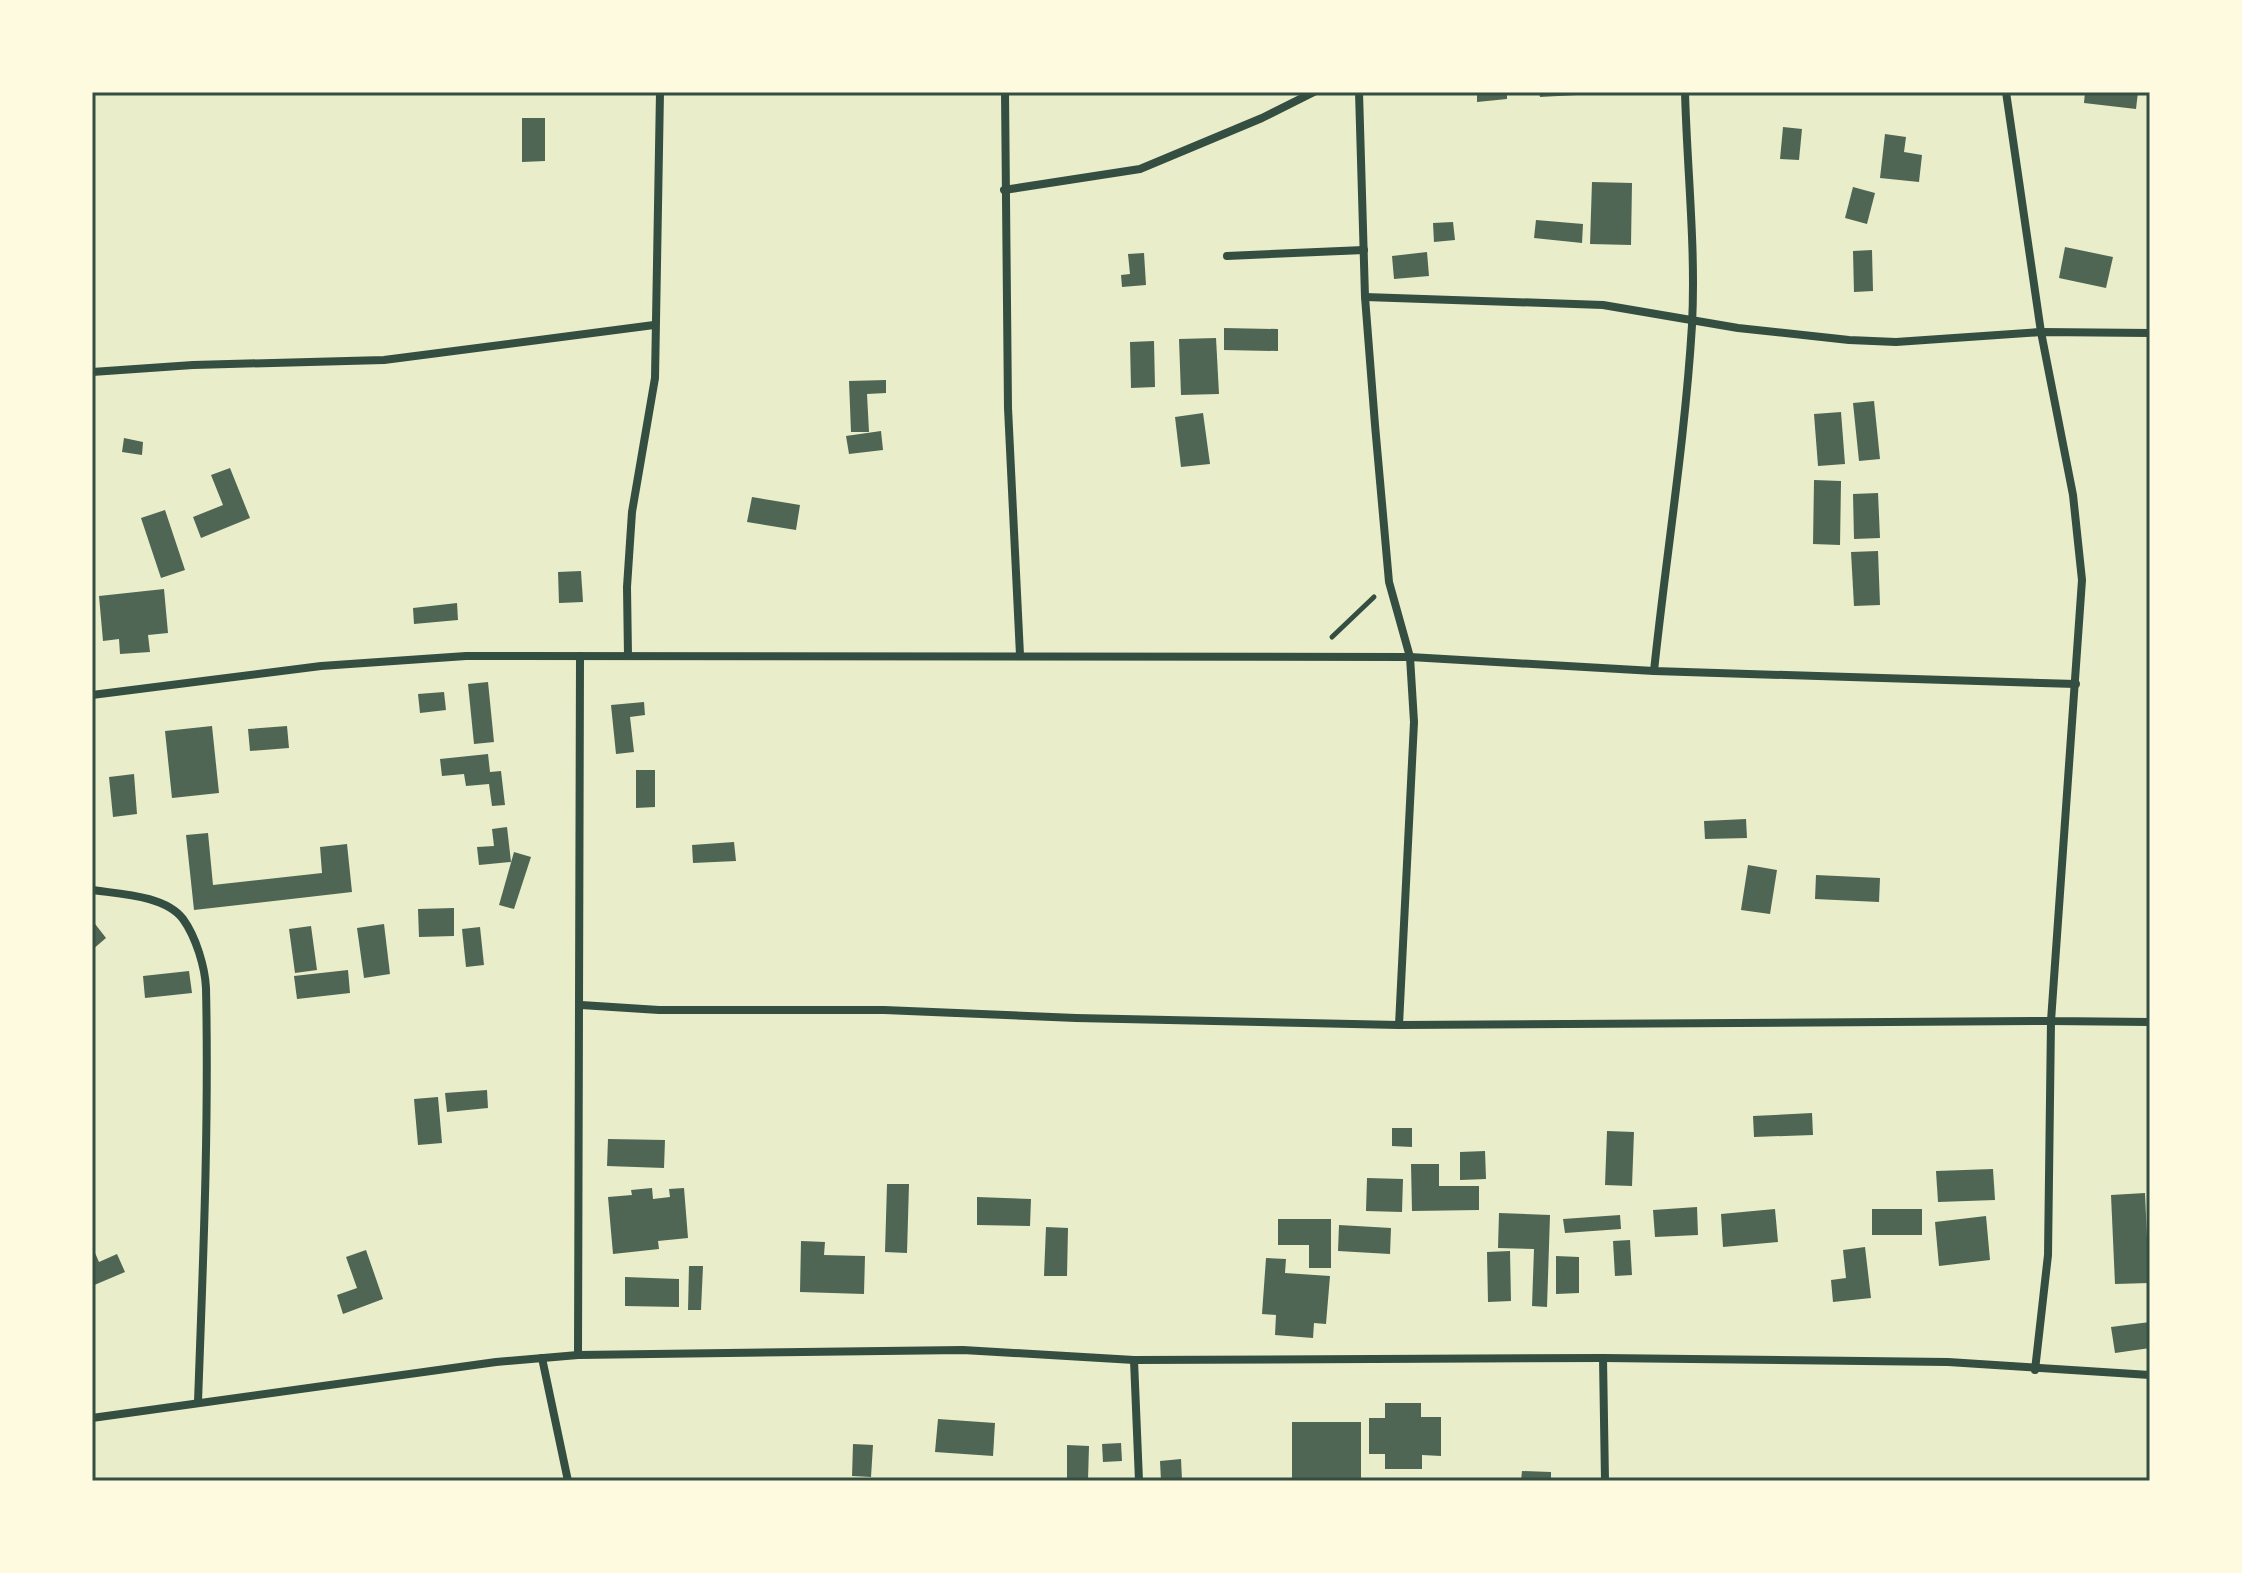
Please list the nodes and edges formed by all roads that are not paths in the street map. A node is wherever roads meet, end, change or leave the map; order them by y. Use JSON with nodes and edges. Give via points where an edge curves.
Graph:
{"nodes":[{"id":1,"x":660,"y":92,"type":"edge"},
{"id":2,"x":1005,"y":92,"type":"edge"},
{"id":3,"x":1314,"y":92,"type":"edge"},
{"id":4,"x":1359,"y":92,"type":"edge"},
{"id":5,"x":1685,"y":92,"type":"edge"},
{"id":6,"x":2006,"y":92,"type":"edge"},
{"id":7,"x":1004,"y":190,"type":"junction"},
{"id":8,"x":1364,"y":250,"type":"junction"},
{"id":9,"x":1227,"y":256,"type":"dead end"},
{"id":10,"x":1365,"y":297,"type":"junction"},
{"id":11,"x":1692,"y":321,"type":"junction"},
{"id":12,"x":654,"y":325,"type":"junction"},
{"id":13,"x":2041,"y":332,"type":"junction"},
{"id":14,"x":2150,"y":333,"type":"edge"},
{"id":15,"x":92,"y":372,"type":"edge"},
{"id":16,"x":1020,"y":655,"type":"junction"},
{"id":17,"x":580,"y":656,"type":"junction"},
{"id":18,"x":628,"y":656,"type":"junction"},
{"id":19,"x":1410,"y":657,"type":"junction"},
{"id":20,"x":1654,"y":671,"type":"junction"},
{"id":21,"x":2076,"y":684,"type":"junction"},
{"id":22,"x":92,"y":695,"type":"edge"},
{"id":23,"x":92,"y":890,"type":"edge"},
{"id":24,"x":581,"y":1005,"type":"junction"},
{"id":25,"x":2051,"y":1021,"type":"junction"},
{"id":26,"x":2150,"y":1022,"type":"edge"},
{"id":27,"x":1399,"y":1025,"type":"junction"},
{"id":28,"x":578,"y":1355,"type":"junction"},
{"id":29,"x":542,"y":1358,"type":"junction"},
{"id":30,"x":1603,"y":1358,"type":"junction"},
{"id":31,"x":1134,"y":1360,"type":"junction"},
{"id":32,"x":2035,"y":1370,"type":"junction"},
{"id":33,"x":2150,"y":1375,"type":"edge"},
{"id":34,"x":198,"y":1402,"type":"junction"},
{"id":35,"x":92,"y":1418,"type":"edge"},
{"id":36,"x":568,"y":1481,"type":"edge"},
{"id":37,"x":1139,"y":1481,"type":"edge"},
{"id":38,"x":1605,"y":1481,"type":"edge"}],
"edges":[{"from":1,"to":12,"type":"street"},
{"from":2,"to":7,"type":"street"},
{"from":3,"to":7,"type":"street","via":[[1140,169]]},
{"from":4,"to":8,"type":"street"},
{"from":5,"to":11,"type":"street"},
{"from":6,"to":13,"type":"street"},
{"from":7,"to":16,"type":"street"},
{"from":8,"to":9,"type":"street"},
{"from":8,"to":10,"type":"street"},
{"from":10,"to":11,"type":"street","via":[[1603,305]]},
{"from":10,"to":19,"type":"street","via":[[1389,582]]},
{"from":11,"to":13,"type":"street","via":[[1865,341]]},
{"from":11,"to":20,"type":"street","via":[[1681,468]]},
{"from":12,"to":15,"type":"street","via":[[399,359]]},
{"from":12,"to":18,"type":"street","via":[[655,378],[632,512]]},
{"from":13,"to":14,"type":"street"},
{"from":13,"to":21,"type":"street","via":[[2073,495],[2082,580]]},
{"from":16,"to":18,"type":"street"},
{"from":16,"to":19,"type":"street"},
{"from":17,"to":18,"type":"street"},
{"from":17,"to":22,"type":"street","via":[[397,659]]},
{"from":17,"to":24,"type":"street"},
{"from":19,"to":20,"type":"street"},
{"from":19,"to":27,"type":"street","via":[[1414,722]]},
{"from":20,"to":21,"type":"street"},
{"from":21,"to":25,"type":"street"},
{"from":23,"to":34,"type":"street","via":[[151,901],[175,912],[189,932],[203,971],[205,1181]]},
{"from":24,"to":27,"type":"street"},
{"from":24,"to":28,"type":"street"},
{"from":25,"to":26,"type":"street"},
{"from":25,"to":27,"type":"street"},
{"from":25,"to":32,"type":"street","via":[[2048,1255]]},
{"from":28,"to":29,"type":"street"},
{"from":28,"to":31,"type":"street","via":[[963,1350]]},
{"from":29,"to":34,"type":"street"},
{"from":29,"to":36,"type":"street"},
{"from":30,"to":31,"type":"street"},
{"from":30,"to":32,"type":"street","via":[[1948,1362]]},
{"from":30,"to":38,"type":"street"},
{"from":31,"to":37,"type":"street"},
{"from":32,"to":33,"type":"street"},
{"from":34,"to":35,"type":"street"}]}
